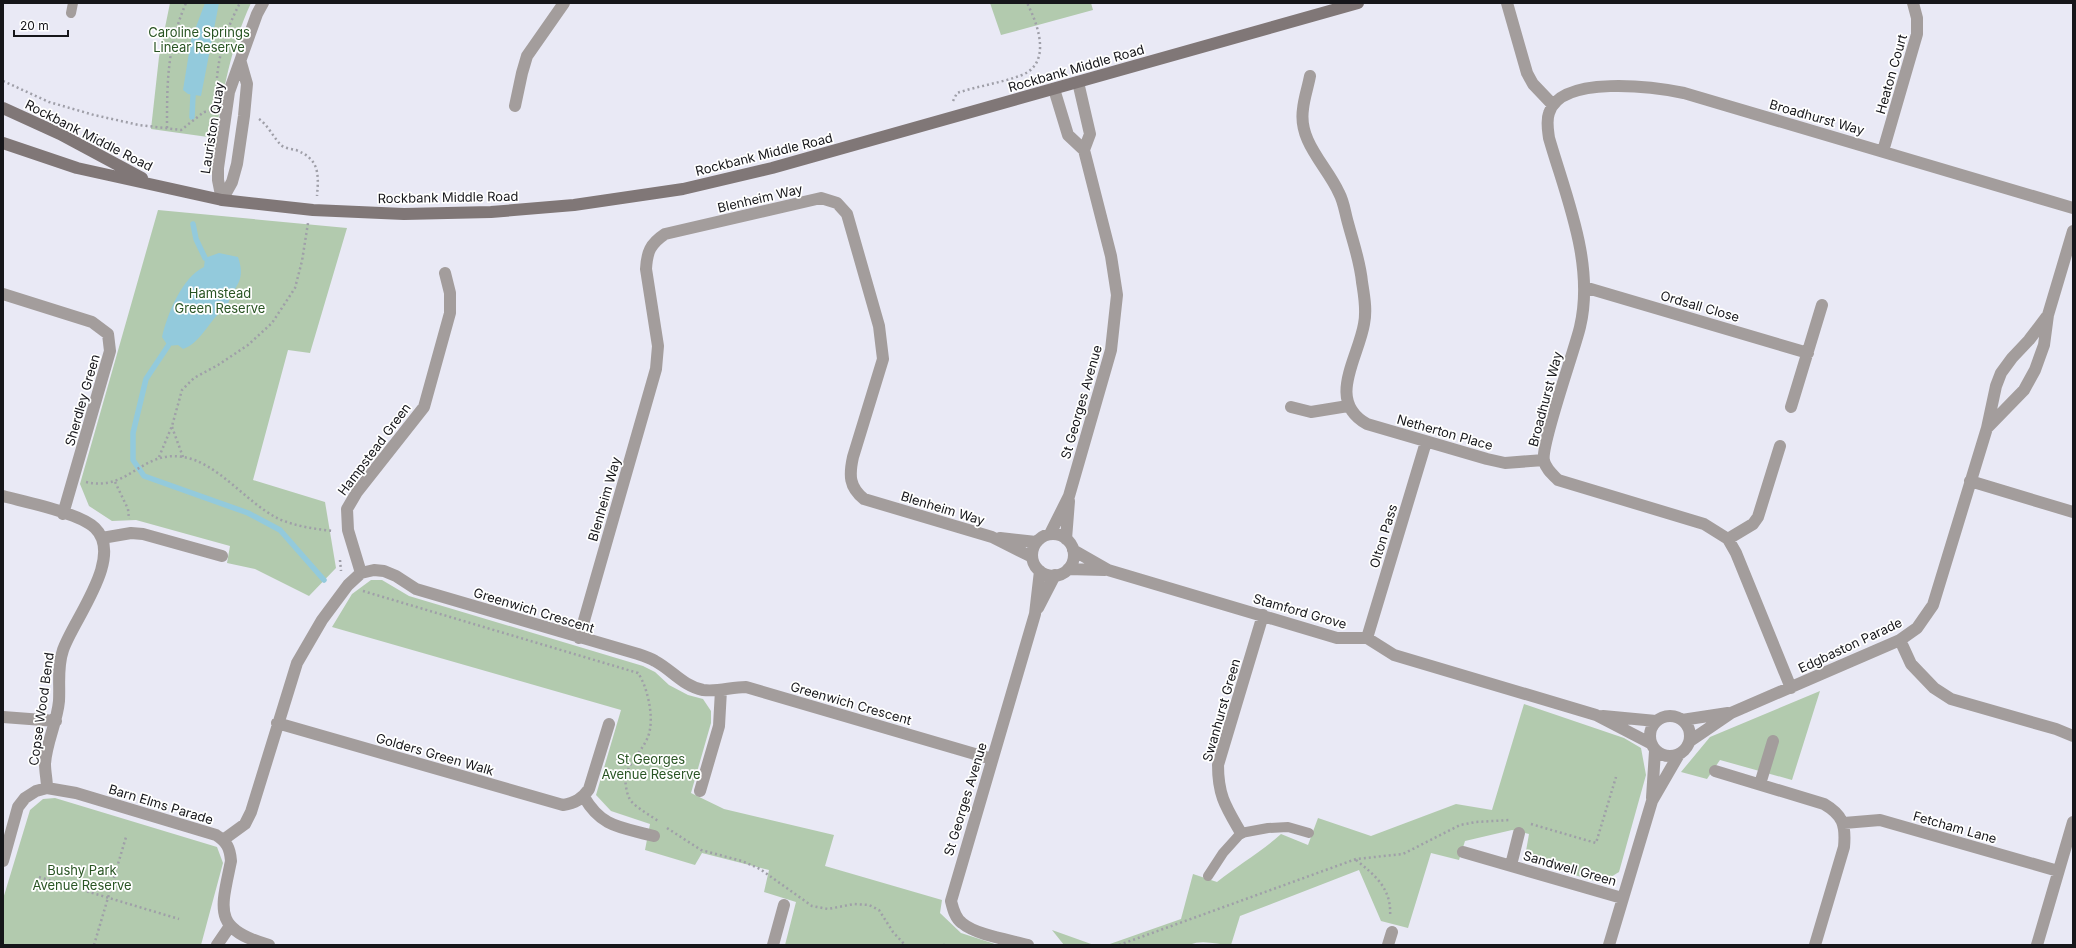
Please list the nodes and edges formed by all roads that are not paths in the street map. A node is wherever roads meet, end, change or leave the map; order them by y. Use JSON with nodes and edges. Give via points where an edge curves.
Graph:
{"nodes":[{"id":1,"x":263,"y":3,"type":"edge"},
{"id":2,"x":564,"y":3,"type":"edge"},
{"id":3,"x":1358,"y":3,"type":"edge"},
{"id":4,"x":1507,"y":3,"type":"edge"},
{"id":5,"x":1913,"y":3,"type":"edge"},
{"id":6,"x":241,"y":63,"type":"junction"},
{"id":7,"x":1310,"y":76,"type":"dead end"},
{"id":8,"x":1078,"y":82,"type":"junction"},
{"id":9,"x":1054,"y":89,"type":"junction"},
{"id":10,"x":1553,"y":105,"type":"junction"},
{"id":11,"x":515,"y":106,"type":"dead end"},
{"id":12,"x":3,"y":108,"type":"edge"},
{"id":13,"x":3,"y":143,"type":"edge"},
{"id":14,"x":1084,"y":150,"type":"junction"},
{"id":15,"x":1883,"y":151,"type":"junction"},
{"id":16,"x":161,"y":187,"type":"junction"},
{"id":17,"x":222,"y":200,"type":"junction"},
{"id":18,"x":2073,"y":208,"type":"edge"},
{"id":19,"x":2073,"y":231,"type":"edge"},
{"id":20,"x":445,"y":273,"type":"dead end"},
{"id":21,"x":1584,"y":287,"type":"junction"},
{"id":22,"x":3,"y":294,"type":"edge"},
{"id":23,"x":1822,"y":305,"type":"dead end"},
{"id":24,"x":2048,"y":315,"type":"junction"},
{"id":25,"x":1808,"y":353,"type":"junction"},
{"id":26,"x":1291,"y":406,"type":"dead end"},
{"id":27,"x":1348,"y":406,"type":"junction"},
{"id":28,"x":1792,"y":407,"type":"dead end"},
{"id":29,"x":1987,"y":428,"type":"junction"},
{"id":30,"x":1426,"y":442,"type":"junction"},
{"id":31,"x":1780,"y":446,"type":"dead end"},
{"id":32,"x":1544,"y":460,"type":"junction"},
{"id":33,"x":1970,"y":481,"type":"junction"},
{"id":34,"x":3,"y":496,"type":"edge"},
{"id":35,"x":1069,"y":496,"type":"junction"},
{"id":36,"x":2073,"y":512,"type":"edge"},
{"id":37,"x":63,"y":514,"type":"junction"},
{"id":38,"x":1050,"y":534,"type":"junction"},
{"id":39,"x":102,"y":538,"type":"junction"},
{"id":40,"x":992,"y":538,"type":"junction"},
{"id":41,"x":1066,"y":539,"type":"junction"},
{"id":42,"x":1728,"y":540,"type":"junction"},
{"id":43,"x":1036,"y":542,"type":"junction"},
{"id":44,"x":1073,"y":550,"type":"junction"},
{"id":45,"x":222,"y":556,"type":"dead end"},
{"id":46,"x":1032,"y":557,"type":"junction"},
{"id":47,"x":1068,"y":568,"type":"junction"},
{"id":48,"x":1108,"y":570,"type":"junction"},
{"id":49,"x":1040,"y":571,"type":"junction"},
{"id":50,"x":361,"y":573,"type":"junction"},
{"id":51,"x":1055,"y":575,"type":"junction"},
{"id":52,"x":1035,"y":614,"type":"junction"},
{"id":53,"x":1263,"y":615,"type":"junction"},
{"id":54,"x":579,"y":638,"type":"junction"},
{"id":55,"x":1367,"y":638,"type":"junction"},
{"id":56,"x":1900,"y":640,"type":"junction"},
{"id":57,"x":1791,"y":688,"type":"junction"},
{"id":58,"x":722,"y":690,"type":"junction"},
{"id":59,"x":1731,"y":713,"type":"junction"},
{"id":60,"x":1596,"y":715,"type":"junction"},
{"id":61,"x":3,"y":717,"type":"edge"},
{"id":62,"x":1682,"y":720,"type":"junction"},
{"id":63,"x":56,"y":721,"type":"junction"},
{"id":64,"x":1656,"y":721,"type":"junction"},
{"id":65,"x":277,"y":723,"type":"junction"},
{"id":66,"x":609,"y":724,"type":"dead end"},
{"id":67,"x":2073,"y":736,"type":"edge"},
{"id":68,"x":1690,"y":741,"type":"junction"},
{"id":69,"x":1774,"y":741,"type":"dead end"},
{"id":70,"x":1653,"y":747,"type":"junction"},
{"id":71,"x":1678,"y":756,"type":"junction"},
{"id":72,"x":992,"y":759,"type":"junction"},
{"id":73,"x":1715,"y":771,"type":"dead end"},
{"id":74,"x":1760,"y":784,"type":"junction"},
{"id":75,"x":47,"y":788,"type":"junction"},
{"id":76,"x":700,"y":792,"type":"dead end"},
{"id":77,"x":584,"y":797,"type":"junction"},
{"id":78,"x":1652,"y":801,"type":"junction"},
{"id":79,"x":2073,"y":822,"type":"edge"},
{"id":80,"x":1844,"y":823,"type":"junction"},
{"id":81,"x":1241,"y":833,"type":"junction"},
{"id":82,"x":1309,"y":833,"type":"dead end"},
{"id":83,"x":1519,"y":833,"type":"dead end"},
{"id":84,"x":654,"y":836,"type":"dead end"},
{"id":85,"x":223,"y":840,"type":"junction"},
{"id":86,"x":1463,"y":852,"type":"dead end"},
{"id":87,"x":4,"y":855,"type":"edge"},
{"id":88,"x":1511,"y":865,"type":"junction"},
{"id":89,"x":2058,"y":871,"type":"junction"},
{"id":90,"x":1208,"y":876,"type":"dead end"},
{"id":91,"x":1622,"y":898,"type":"junction"},
{"id":92,"x":784,"y":905,"type":"dead end"},
{"id":93,"x":230,"y":926,"type":"junction"},
{"id":94,"x":1392,"y":932,"type":"road end"},
{"id":95,"x":217,"y":945,"type":"edge"},
{"id":96,"x":269,"y":945,"type":"edge"},
{"id":97,"x":773,"y":945,"type":"edge"},
{"id":98,"x":1028,"y":945,"type":"edge"},
{"id":99,"x":1388,"y":945,"type":"edge"},
{"id":100,"x":1609,"y":945,"type":"edge"},
{"id":101,"x":1815,"y":945,"type":"edge"},
{"id":102,"x":2037,"y":945,"type":"edge"}],
"edges":[{"from":1,"to":6,"type":"street","name":"Lauriston Quay","via":[[256,14]]},
{"from":2,"to":11,"type":"street","via":[[527,56]]},
{"from":3,"to":8,"type":"street","name":"Rockbank Middle Road"},
{"from":4,"to":10,"type":"street","via":[[1527,73],[1533,84]]},
{"from":5,"to":15,"type":"street","name":"Heaton Court","via":[[1917,18],[1917,34]]},
{"from":6,"to":17,"type":"street","name":"Lauriston Quay","via":[[229,92],[218,168]]},
{"from":6,"to":17,"type":"street","name":"Lauriston Quay","via":[[247,84],[246,101],[237,164],[232,182]]},
{"from":7,"to":27,"type":"street","via":[[1302,110],[1304,127],[1314,154],[1341,196],[1360,268],[1365,304],[1364,324],[1346,386],[1345,398]]},
{"from":8,"to":9,"type":"street","name":"Rockbank Middle Road"},
{"from":8,"to":14,"type":"street","via":[[1090,134]]},
{"from":9,"to":14,"type":"street","via":[[1068,135]]},
{"from":9,"to":17,"type":"street","name":"Rockbank Middle Road","via":[[772,168],[683,189],[574,205],[491,212],[412,214],[313,210]]},
{"from":10,"to":15,"type":"street","name":"Broadhurst Way","via":[[1575,92],[1602,87],[1655,87],[1684,93]]},
{"from":10,"to":21,"type":"street","name":"Broadhurst Way","via":[[1547,124],[1549,138],[1576,233]]},
{"from":12,"to":16,"type":"street","name":"Rockbank Middle Road","via":[[60,134]]},
{"from":13,"to":16,"type":"street","name":"Rockbank Middle Road","via":[[77,168]]},
{"from":14,"to":35,"type":"street","name":"St Georges Avenue","via":[[1111,256],[1117,295],[1111,350]]},
{"from":15,"to":18,"type":"street","name":"Broadhurst Way"},
{"from":16,"to":17,"type":"street","name":"Rockbank Middle Road"},
{"from":19,"to":24,"type":"street","name":"Edgbaston Parade"},
{"from":20,"to":50,"type":"street","name":"Hampstead Green","via":[[450,293],[450,313],[424,407],[356,492],[347,509],[348,530]]},
{"from":21,"to":25,"type":"street","name":"Ordsall Close"},
{"from":21,"to":32,"type":"street","name":"Broadhurst Way","via":[[1580,326],[1547,439]]},
{"from":22,"to":37,"type":"street","name":"Sherdley Green","via":[[92,322],[108,334],[110,351]]},
{"from":23,"to":25,"type":"street"},
{"from":24,"to":29,"type":"street","name":"Edgbaston Parade","via":[[2001,373]]},
{"from":24,"to":29,"type":"street","name":"Edgbaston Parade","via":[[2044,345],[2035,370],[2024,390]]},
{"from":25,"to":28,"type":"street"},
{"from":26,"to":27,"type":"street","via":[[1311,412]]},
{"from":27,"to":30,"type":"street","name":"Netherton Place","via":[[1356,418],[1367,424]]},
{"from":29,"to":33,"type":"street","name":"Edgbaston Parade"},
{"from":30,"to":32,"type":"street","name":"Netherton Place","via":[[1505,463]]},
{"from":30,"to":55,"type":"street","name":"Olton Pass"},
{"from":31,"to":42,"type":"street","via":[[1758,517],[1753,524]]},
{"from":32,"to":42,"type":"street","name":"Broadhurst Way","via":[[1558,480],[1704,524]]},
{"from":33,"to":36,"type":"street"},
{"from":33,"to":56,"type":"street","name":"Edgbaston Parade","via":[[1933,605],[1917,628]]},
{"from":34,"to":37,"type":"street"},
{"from":35,"to":38,"type":"street","name":"St Georges Avenue"},
{"from":35,"to":41,"type":"street","name":"St Georges Avenue"},
{"from":37,"to":39,"type":"street","via":[[89,523]]},
{"from":38,"to":41,"type":"street"},
{"from":38,"to":43,"type":"street"},
{"from":39,"to":45,"type":"street","via":[[131,533],[143,534]]},
{"from":39,"to":63,"type":"street","name":"Copse Wood Bend","via":[[103,559],[97,582],[63,650],[58,676],[59,700]]},
{"from":40,"to":43,"type":"street","name":"Blenheim Way"},
{"from":40,"to":46,"type":"street","name":"Blenheim Way"},
{"from":40,"to":54,"type":"street","name":"Blenheim Way","via":[[864,499],[852,485],[850,468],[883,359],[879,326],[844,208],[821,198],[665,234],[655,241],[646,256],[658,346],[656,369]]},
{"from":41,"to":44,"type":"street"},
{"from":42,"to":57,"type":"street","name":"Broadhurst Way","via":[[1736,553]]},
{"from":43,"to":46,"type":"street"},
{"from":44,"to":47,"type":"street","via":[[1072,563]]},
{"from":44,"to":48,"type":"street","name":"Stamford Grove"},
{"from":46,"to":49,"type":"street"},
{"from":47,"to":48,"type":"street","name":"Stamford Grove"},
{"from":47,"to":51,"type":"street"},
{"from":48,"to":53,"type":"street","name":"Stamford Grove"},
{"from":49,"to":51,"type":"street"},
{"from":49,"to":52,"type":"street","name":"St Georges Avenue"},
{"from":50,"to":54,"type":"street","name":"Greenwich Crescent","via":[[384,571],[416,589]]},
{"from":50,"to":65,"type":"street","via":[[348,585],[326,615],[297,663]]},
{"from":51,"to":52,"type":"street","name":"St Georges Avenue"},
{"from":52,"to":72,"type":"street","name":"St Georges Avenue"},
{"from":53,"to":55,"type":"street","name":"Stamford Grove","via":[[1337,638]]},
{"from":53,"to":81,"type":"street","name":"Swanhurst Green","via":[[1218,765],[1218,785],[1223,802]]},
{"from":54,"to":58,"type":"street","name":"Greenwich Crescent","via":[[656,661],[685,683],[701,689]]},
{"from":55,"to":60,"type":"street","via":[[1394,655]]},
{"from":56,"to":57,"type":"street","name":"Edgbaston Parade"},
{"from":56,"to":67,"type":"street","via":[[1911,664],[1934,688],[1951,699]]},
{"from":57,"to":59,"type":"street","name":"Edgbaston Parade"},
{"from":58,"to":72,"type":"street","name":"Greenwich Crescent","via":[[746,687]]},
{"from":58,"to":76,"type":"street","via":[[719,726]]},
{"from":59,"to":62,"type":"street","name":"Edgbaston Parade"},
{"from":59,"to":68,"type":"street","name":"Edgbaston Parade"},
{"from":60,"to":64,"type":"street"},
{"from":60,"to":70,"type":"street"},
{"from":61,"to":63,"type":"street"},
{"from":62,"to":64,"type":"street","via":[[1669,716]]},
{"from":62,"to":68,"type":"street","via":[[1689,729]]},
{"from":63,"to":75,"type":"street","name":"Copse Wood Bend","via":[[45,763]]},
{"from":64,"to":70,"type":"street","via":[[1650,731]]},
{"from":65,"to":77,"type":"street","name":"Golders Green Walk","via":[[552,803],[574,803]]},
{"from":65,"to":85,"type":"street","via":[[251,812],[245,824]]},
{"from":66,"to":77,"type":"street","via":[[593,781]]},
{"from":68,"to":71,"type":"street"},
{"from":69,"to":74,"type":"street"},
{"from":70,"to":71,"type":"street","via":[[1666,756]]},
{"from":70,"to":78,"type":"street"},
{"from":71,"to":78,"type":"street"},
{"from":72,"to":98,"type":"street","name":"St Georges Avenue","via":[[951,901],[953,911],[961,923],[971,929]]},
{"from":73,"to":74,"type":"street"},
{"from":74,"to":80,"type":"street","via":[[1824,804],[1835,810]]},
{"from":75,"to":85,"type":"street","name":"Barn Elms Parade","via":[[83,795],[216,835]]},
{"from":75,"to":87,"type":"street","via":[[25,798],[18,807]]},
{"from":77,"to":84,"type":"street","via":[[600,818],[610,824]]},
{"from":78,"to":91,"type":"street"},
{"from":79,"to":89,"type":"street"},
{"from":80,"to":89,"type":"street","name":"Fetcham Lane","via":[[1880,820]]},
{"from":80,"to":101,"type":"street","via":[[1844,846]]},
{"from":81,"to":82,"type":"lane","via":[[1288,827]]},
{"from":81,"to":90,"type":"lane","via":[[1223,853]]},
{"from":83,"to":88,"type":"street","name":"Sandwell Green"},
{"from":85,"to":93,"type":"street","name":"Barn Elms Parade","via":[[228,846],[231,861],[223,903],[223,914]]},
{"from":86,"to":88,"type":"street","name":"Sandwell Green"},
{"from":88,"to":91,"type":"street","name":"Sandwell Green"},
{"from":89,"to":102,"type":"street"},
{"from":91,"to":100,"type":"street"},
{"from":92,"to":97,"type":"street"},
{"from":93,"to":95,"type":"street"},
{"from":93,"to":96,"type":"street","via":[[250,940]]},
{"from":94,"to":99,"type":"street"}]}
